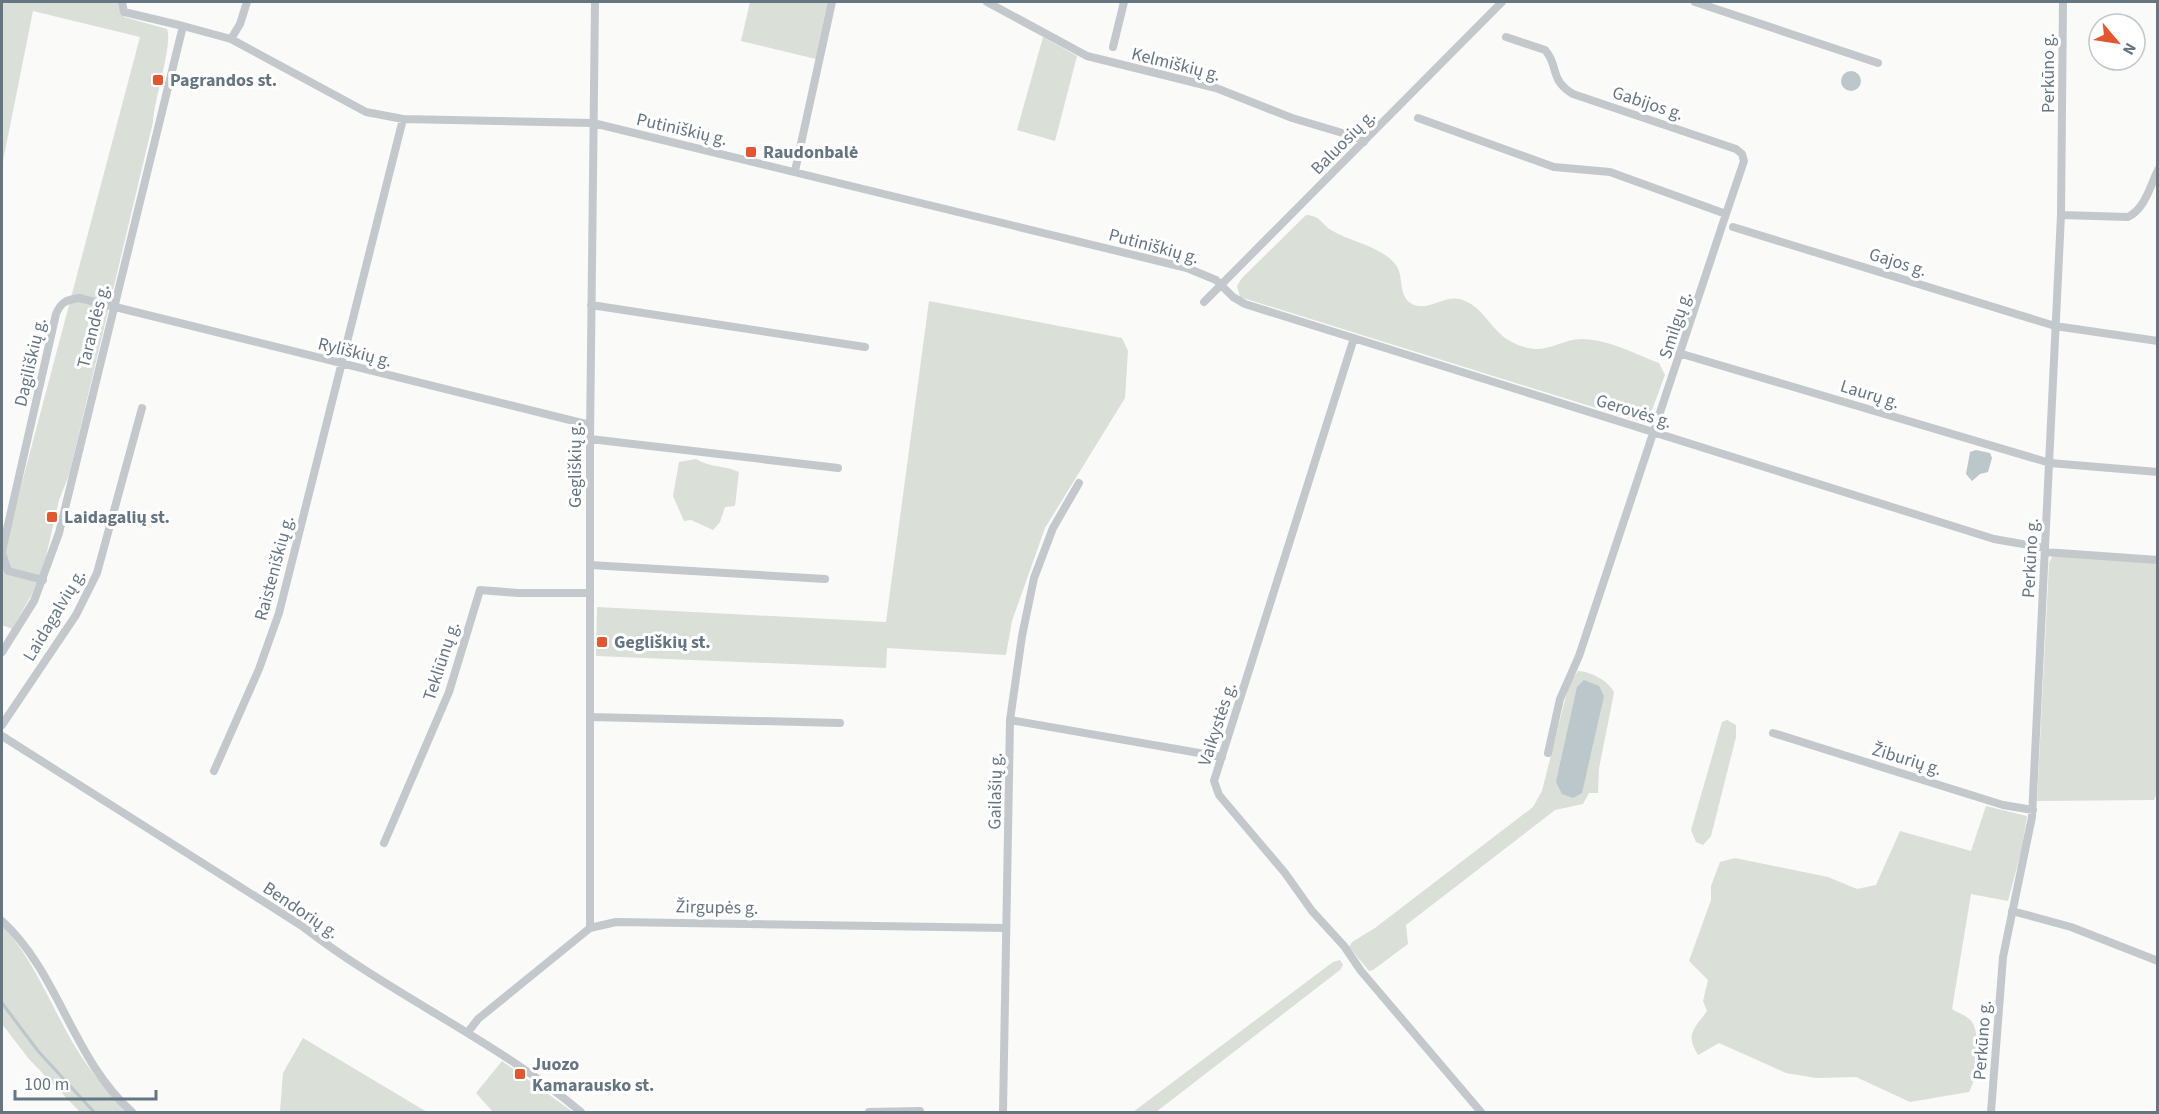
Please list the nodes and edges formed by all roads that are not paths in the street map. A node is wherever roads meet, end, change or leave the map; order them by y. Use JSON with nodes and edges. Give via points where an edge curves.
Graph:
{"nodes":[{"id":1,"x":122,"y":2,"type":"edge"},
{"id":2,"x":247,"y":2,"type":"edge"},
{"id":3,"x":595,"y":2,"type":"edge"},
{"id":4,"x":832,"y":2,"type":"edge"},
{"id":5,"x":987,"y":2,"type":"edge"},
{"id":6,"x":1124,"y":2,"type":"edge"},
{"id":7,"x":1502,"y":2,"type":"edge"},
{"id":8,"x":1695,"y":2,"type":"edge"},
{"id":9,"x":2063,"y":2,"type":"edge"},
{"id":10,"x":183,"y":26,"type":"junction"},
{"id":11,"x":1506,"y":37,"type":"dead end"},
{"id":12,"x":231,"y":39,"type":"junction"},
{"id":13,"x":1113,"y":47,"type":"dead end"},
{"id":14,"x":1878,"y":63,"type":"dead end"},
{"id":15,"x":1418,"y":118,"type":"dead end"},
{"id":16,"x":404,"y":119,"type":"junction"},
{"id":17,"x":593,"y":123,"type":"junction"},
{"id":18,"x":1364,"y":142,"type":"junction"},
{"id":19,"x":2157,"y":170,"type":"edge"},
{"id":20,"x":795,"y":171,"type":"junction"},
{"id":21,"x":1726,"y":214,"type":"junction"},
{"id":22,"x":2061,"y":215,"type":"junction"},
{"id":23,"x":1733,"y":227,"type":"dead end"},
{"id":24,"x":1221,"y":285,"type":"junction"},
{"id":25,"x":1204,"y":302,"type":"dead end"},
{"id":26,"x":591,"y":305,"type":"junction"},
{"id":27,"x":113,"y":308,"type":"junction"},
{"id":28,"x":2055,"y":326,"type":"junction"},
{"id":29,"x":1354,"y":338,"type":"junction"},
{"id":30,"x":2157,"y":341,"type":"edge"},
{"id":31,"x":865,"y":347,"type":"dead end"},
{"id":32,"x":1682,"y":354,"type":"junction"},
{"id":33,"x":340,"y":364,"type":"junction"},
{"id":34,"x":142,"y":408,"type":"dead end"},
{"id":35,"x":590,"y":424,"type":"junction"},
{"id":36,"x":1654,"y":433,"type":"junction"},
{"id":37,"x":590,"y":439,"type":"junction"},
{"id":38,"x":2050,"y":463,"type":"junction"},
{"id":39,"x":838,"y":468,"type":"dead end"},
{"id":40,"x":2157,"y":472,"type":"edge"},
{"id":41,"x":1079,"y":483,"type":"dead end"},
{"id":42,"x":2045,"y":550,"type":"junction"},
{"id":43,"x":2,"y":552,"type":"edge"},
{"id":44,"x":2157,"y":561,"type":"edge"},
{"id":45,"x":590,"y":565,"type":"junction"},
{"id":46,"x":825,"y":579,"type":"dead end"},
{"id":47,"x":43,"y":580,"type":"junction"},
{"id":48,"x":590,"y":593,"type":"junction"},
{"id":49,"x":2,"y":652,"type":"edge"},
{"id":50,"x":591,"y":717,"type":"junction"},
{"id":51,"x":1010,"y":720,"type":"junction"},
{"id":52,"x":840,"y":723,"type":"dead end"},
{"id":53,"x":2,"y":724,"type":"edge"},
{"id":54,"x":1773,"y":733,"type":"dead end"},
{"id":55,"x":2,"y":736,"type":"edge"},
{"id":56,"x":1548,"y":753,"type":"dead end"},
{"id":57,"x":1222,"y":757,"type":"junction"},
{"id":58,"x":214,"y":771,"type":"dead end"},
{"id":59,"x":2032,"y":810,"type":"junction"},
{"id":60,"x":384,"y":843,"type":"dead end"},
{"id":61,"x":2012,"y":912,"type":"junction"},
{"id":62,"x":2,"y":921,"type":"edge"},
{"id":63,"x":590,"y":928,"type":"junction"},
{"id":64,"x":1006,"y":928,"type":"junction"},
{"id":65,"x":2157,"y":961,"type":"edge"},
{"id":66,"x":468,"y":1032,"type":"junction"},
{"id":67,"x":920,"y":1111,"type":"edge"},
{"id":68,"x":132,"y":1113,"type":"edge"},
{"id":69,"x":581,"y":1113,"type":"edge"},
{"id":70,"x":869,"y":1113,"type":"edge"},
{"id":71,"x":1003,"y":1113,"type":"edge"},
{"id":72,"x":1481,"y":1113,"type":"edge"},
{"id":73,"x":1991,"y":1113,"type":"edge"}],
"edges":[{"from":1,"to":10,"type":"street","via":[[123,12]]},
{"from":2,"to":12,"type":"street"},
{"from":3,"to":17,"type":"street","name":"Gegliškių g."},
{"from":4,"to":20,"type":"street"},
{"from":5,"to":18,"type":"street","name":"Kelmiškių g.","via":[[1087,56],[1216,88]]},
{"from":6,"to":13,"type":"street"},
{"from":7,"to":18,"type":"street","name":"Baluosių g."},
{"from":8,"to":14,"type":"street"},
{"from":9,"to":22,"type":"street","name":"Perkūno g."},
{"from":10,"to":12,"type":"street","name":"Putiniškių g."},
{"from":10,"to":27,"type":"street","name":"Tarandės g."},
{"from":11,"to":21,"type":"street","name":"Gabijos g.","via":[[1545,50],[1550,55],[1555,78],[1573,94],[1736,149],[1744,161]]},
{"from":12,"to":16,"type":"street","name":"Putiniškių g.","via":[[353,107]]},
{"from":15,"to":21,"type":"street","via":[[1554,167],[1610,172]]},
{"from":16,"to":17,"type":"street","name":"Putiniškių g."},
{"from":16,"to":33,"type":"street","name":"Raisteniškių g."},
{"from":17,"to":20,"type":"street","name":"Putiniškių g."},
{"from":17,"to":26,"type":"street","name":"Gegliškių g."},
{"from":18,"to":24,"type":"street","name":"Baluosių g."},
{"from":19,"to":22,"type":"street","via":[[2136,213],[2121,217]]},
{"from":20,"to":24,"type":"street","name":"Putiniškių g.","via":[[1187,268],[1210,276]]},
{"from":21,"to":32,"type":"street","name":"Smilgų g."},
{"from":22,"to":28,"type":"street","name":"Perkūno g."},
{"from":23,"to":28,"type":"street","name":"Gajos g."},
{"from":24,"to":25,"type":"street","name":"Baluosių g."},
{"from":24,"to":29,"type":"street","name":"Gerovės g.","via":[[1245,304]]},
{"from":26,"to":31,"type":"street"},
{"from":26,"to":35,"type":"street","name":"Gegliškių g."},
{"from":27,"to":33,"type":"street","name":"Ryliškių g."},
{"from":27,"to":43,"type":"street","name":"Dagiliškių g.","via":[[79,298],[60,304]]},
{"from":27,"to":47,"type":"street","name":"Tarandės g.","via":[[59,533]]},
{"from":28,"to":30,"type":"street","name":"Gajos g."},
{"from":28,"to":38,"type":"street","name":"Perkūno g."},
{"from":29,"to":36,"type":"street","name":"Gerovės g."},
{"from":29,"to":57,"type":"street","name":"Vaikystės g."},
{"from":32,"to":36,"type":"street","name":"Smilgų g."},
{"from":32,"to":38,"type":"street","name":"Laurų g."},
{"from":33,"to":35,"type":"street","name":"Ryliškių g."},
{"from":33,"to":58,"type":"street","name":"Raisteniškių g.","via":[[279,613]]},
{"from":34,"to":53,"type":"street","name":"Laidagalvių g.","via":[[97,573],[76,615]]},
{"from":35,"to":37,"type":"street","name":"Gegliškių g."},
{"from":36,"to":42,"type":"street","name":"Gerovės g.","via":[[1994,539]]},
{"from":36,"to":56,"type":"street","name":"Smilgų g.","via":[[1579,656],[1560,699]]},
{"from":37,"to":39,"type":"street"},
{"from":37,"to":45,"type":"street","name":"Gegliškių g."},
{"from":38,"to":40,"type":"street","name":"Laurų g."},
{"from":38,"to":42,"type":"street","name":"Perkūno g."},
{"from":41,"to":51,"type":"street","name":"Gailašių g.","via":[[1053,528],[1034,578]]},
{"from":42,"to":44,"type":"street","name":"Gerovės g."},
{"from":42,"to":59,"type":"street","name":"Perkūno g."},
{"from":43,"to":47,"type":"street","via":[[8,571]]},
{"from":45,"to":46,"type":"street"},
{"from":45,"to":48,"type":"street","name":"Gegliškių g."},
{"from":47,"to":49,"type":"street","name":"Tarandės g."},
{"from":48,"to":50,"type":"street","name":"Gegliškių g."},
{"from":48,"to":60,"type":"street","name":"Tekliūnų g.","via":[[480,590],[449,692]]},
{"from":50,"to":52,"type":"street"},
{"from":50,"to":63,"type":"street","name":"Gegliškių g."},
{"from":51,"to":57,"type":"street"},
{"from":51,"to":64,"type":"street","name":"Gailašių g."},
{"from":54,"to":59,"type":"street","name":"Žiburių g.","via":[[2003,805]]},
{"from":55,"to":66,"type":"street","name":"Bendorių g."},
{"from":57,"to":72,"type":"street","name":"Vaikystės g.","via":[[1214,781],[1219,795]]},
{"from":59,"to":61,"type":"street","name":"Perkūno g."},
{"from":61,"to":65,"type":"street","via":[[2071,927]]},
{"from":61,"to":73,"type":"street","name":"Perkūno g.","via":[[2003,957]]},
{"from":62,"to":68,"type":"street","via":[[30,953],[104,1082]]},
{"from":63,"to":64,"type":"street","name":"Žirgupės g.","via":[[648,921]]},
{"from":63,"to":66,"type":"street","name":"Žirgupės g.","via":[[478,1019]]},
{"from":64,"to":71,"type":"street","name":"Gailašių g."},
{"from":66,"to":69,"type":"street","name":"Bendorių g."},
{"from":67,"to":70,"type":"street"}]}
